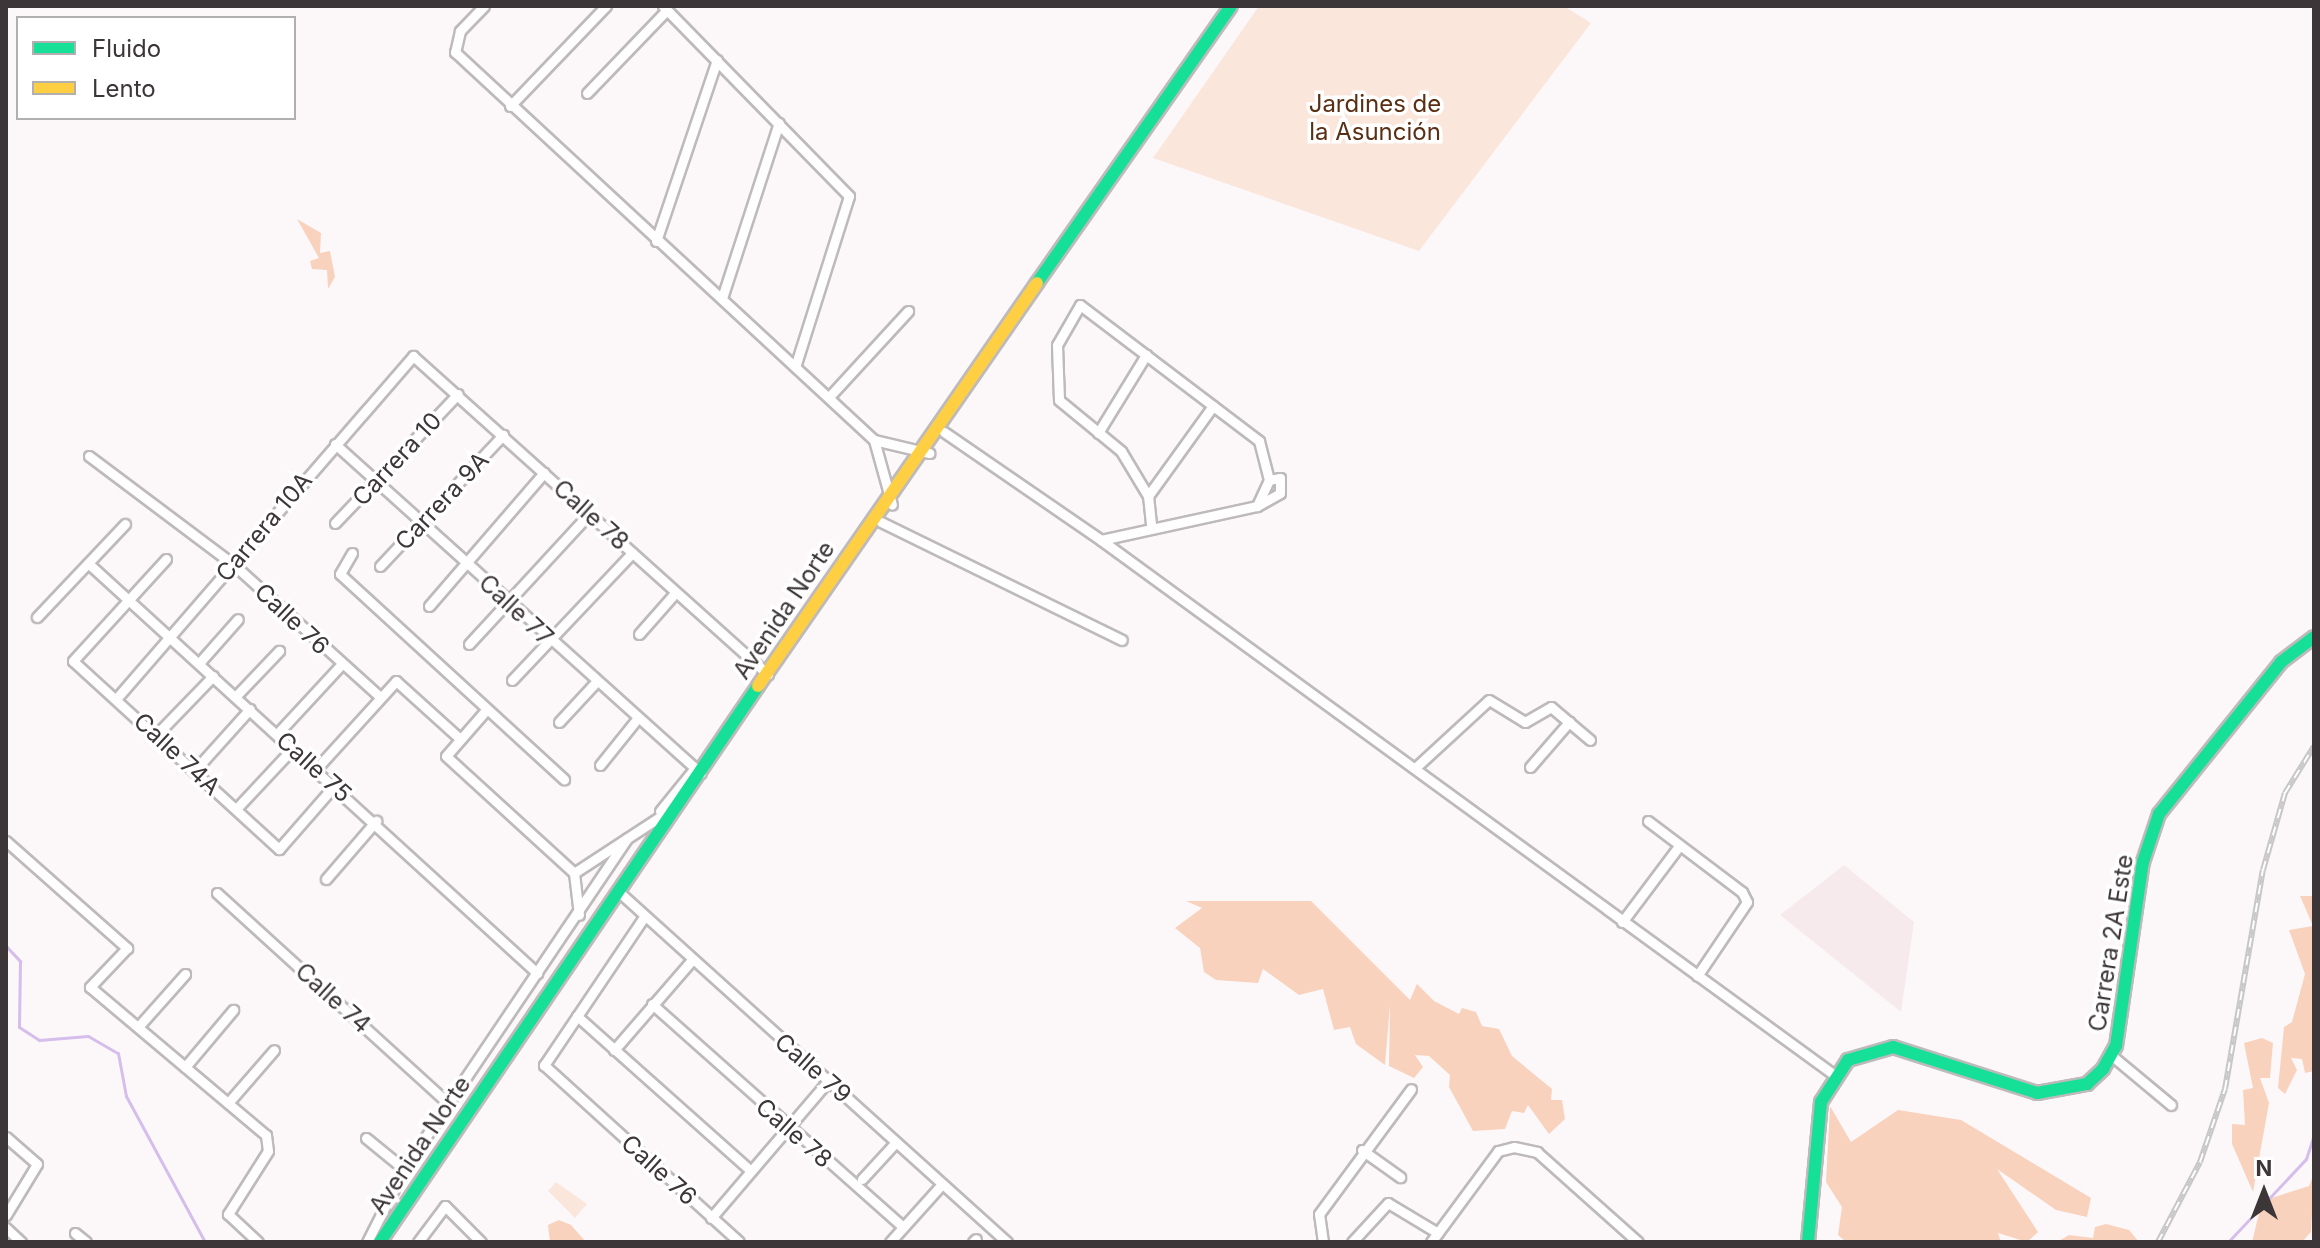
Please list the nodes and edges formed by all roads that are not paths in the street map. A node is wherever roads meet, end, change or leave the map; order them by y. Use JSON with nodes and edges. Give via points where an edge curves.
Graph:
{"nodes":[{"id":1,"x":484,"y":6,"type":"edge"},
{"id":2,"x":606,"y":6,"type":"edge"},
{"id":3,"x":1231,"y":6,"type":"edge"},
{"id":4,"x":1241,"y":6,"type":"edge"},
{"id":5,"x":665,"y":8,"type":"edge"},
{"id":6,"x":717,"y":60,"type":"junction"},
{"id":7,"x":587,"y":93,"type":"dead end"},
{"id":8,"x":510,"y":106,"type":"junction"},
{"id":9,"x":779,"y":123,"type":"junction"},
{"id":10,"x":656,"y":241,"type":"junction"},
{"id":11,"x":722,"y":298,"type":"junction"},
{"id":12,"x":908,"y":311,"type":"dead end"},
{"id":13,"x":1146,"y":355,"type":"junction"},
{"id":14,"x":413,"y":356,"type":"joint"},
{"id":15,"x":795,"y":367,"type":"junction"},
{"id":16,"x":458,"y":394,"type":"junction"},
{"id":17,"x":829,"y":397,"type":"junction"},
{"id":18,"x":1213,"y":406,"type":"junction"},
{"id":19,"x":944,"y":432,"type":"junction"},
{"id":20,"x":1098,"y":433,"type":"junction"},
{"id":21,"x":503,"y":435,"type":"junction"},
{"id":22,"x":874,"y":440,"type":"junction"},
{"id":23,"x":335,"y":444,"type":"junction"},
{"id":24,"x":925,"y":453,"type":"junction"},
{"id":25,"x":89,"y":456,"type":"dead end"},
{"id":26,"x":544,"y":473,"type":"junction"},
{"id":27,"x":1269,"y":480,"type":"junction"},
{"id":28,"x":376,"y":484,"type":"junction"},
{"id":29,"x":1148,"y":496,"type":"junction"},
{"id":30,"x":891,"y":498,"type":"junction"},
{"id":31,"x":1257,"y":506,"type":"junction"},
{"id":32,"x":589,"y":514,"type":"junction"},
{"id":33,"x":881,"y":522,"type":"junction"},
{"id":34,"x":335,"y":523,"type":"dead end"},
{"id":35,"x":422,"y":523,"type":"junction"},
{"id":36,"x":125,"y":524,"type":"dead end"},
{"id":37,"x":1151,"y":524,"type":"junction"},
{"id":38,"x":1101,"y":540,"type":"junction"},
{"id":39,"x":352,"y":553,"type":"dead end"},
{"id":40,"x":632,"y":553,"type":"junction"},
{"id":41,"x":166,"y":559,"type":"dead end"},
{"id":42,"x":465,"y":563,"type":"junction"},
{"id":43,"x":89,"y":564,"type":"junction"},
{"id":44,"x":233,"y":564,"type":"junction"},
{"id":45,"x":380,"y":566,"type":"dead end"},
{"id":46,"x":675,"y":593,"type":"junction"},
{"id":47,"x":130,"y":599,"type":"junction"},
{"id":48,"x":508,"y":602,"type":"junction"},
{"id":49,"x":429,"y":606,"type":"dead end"},
{"id":50,"x":37,"y":617,"type":"dead end"},
{"id":51,"x":238,"y":619,"type":"dead end"},
{"id":52,"x":639,"y":634,"type":"dead end"},
{"id":53,"x":171,"y":635,"type":"junction"},
{"id":54,"x":2314,"y":637,"type":"edge"},
{"id":55,"x":1122,"y":640,"type":"dead end"},
{"id":56,"x":551,"y":642,"type":"junction"},
{"id":57,"x":469,"y":644,"type":"dead end"},
{"id":58,"x":279,"y":651,"type":"dead end"},
{"id":59,"x":200,"y":662,"type":"junction"},
{"id":60,"x":341,"y":665,"type":"junction"},
{"id":61,"x":768,"y":674,"type":"junction"},
{"id":62,"x":213,"y":676,"type":"junction"},
{"id":63,"x":512,"y":680,"type":"dead end"},
{"id":64,"x":596,"y":682,"type":"junction"},
{"id":65,"x":235,"y":697,"type":"junction"},
{"id":66,"x":380,"y":697,"type":"junction"},
{"id":67,"x":116,"y":699,"type":"junction"},
{"id":68,"x":250,"y":709,"type":"junction"},
{"id":69,"x":487,"y":709,"type":"junction"},
{"id":70,"x":637,"y":719,"type":"junction"},
{"id":71,"x":559,"y":722,"type":"dead end"},
{"id":72,"x":1569,"y":722,"type":"junction"},
{"id":73,"x":277,"y":734,"type":"junction"},
{"id":74,"x":156,"y":735,"type":"junction"},
{"id":75,"x":459,"y":738,"type":"junction"},
{"id":76,"x":1590,"y":740,"type":"dead end"},
{"id":77,"x":293,"y":748,"type":"junction"},
{"id":78,"x":600,"y":765,"type":"dead end"},
{"id":79,"x":1530,"y":767,"type":"dead end"},
{"id":80,"x":1415,"y":768,"type":"junction"},
{"id":81,"x":316,"y":769,"type":"junction"},
{"id":82,"x":195,"y":770,"type":"junction"},
{"id":83,"x":698,"y":770,"type":"junction"},
{"id":84,"x":564,"y":779,"type":"dead end"},
{"id":85,"x":334,"y":786,"type":"junction"},
{"id":86,"x":678,"y":806,"type":"junction"},
{"id":87,"x":236,"y":809,"type":"junction"},
{"id":88,"x":658,"y":814,"type":"junction"},
{"id":89,"x":376,"y":821,"type":"junction"},
{"id":90,"x":1648,"y":821,"type":"dead end"},
{"id":91,"x":627,"y":838,"type":"junction"},
{"id":92,"x":6,"y":841,"type":"edge"},
{"id":93,"x":1679,"y":846,"type":"junction"},
{"id":94,"x":574,"y":873,"type":"junction"},
{"id":95,"x":326,"y":879,"type":"dead end"},
{"id":96,"x":217,"y":893,"type":"dead end"},
{"id":97,"x":622,"y":896,"type":"junction"},
{"id":98,"x":579,"y":915,"type":"junction"},
{"id":99,"x":644,"y":917,"type":"junction"},
{"id":100,"x":1622,"y":922,"type":"junction"},
{"id":101,"x":692,"y":960,"type":"junction"},
{"id":102,"x":537,"y":973,"type":"junction"},
{"id":103,"x":185,"y":974,"type":"dead end"},
{"id":104,"x":1697,"y":976,"type":"junction"},
{"id":105,"x":652,"y":1004,"type":"junction"},
{"id":106,"x":233,"y":1010,"type":"dead end"},
{"id":107,"x":577,"y":1016,"type":"junction"},
{"id":108,"x":138,"y":1027,"type":"junction"},
{"id":109,"x":274,"y":1050,"type":"dead end"},
{"id":110,"x":614,"y":1050,"type":"junction"},
{"id":111,"x":2111,"y":1055,"type":"junction"},
{"id":112,"x":185,"y":1067,"type":"junction"},
{"id":113,"x":1833,"y":1074,"type":"junction"},
{"id":114,"x":828,"y":1081,"type":"junction"},
{"id":115,"x":1411,"y":1089,"type":"dead end"},
{"id":116,"x":228,"y":1103,"type":"junction"},
{"id":117,"x":448,"y":1103,"type":"junction"},
{"id":118,"x":2171,"y":1105,"type":"dead end"},
{"id":119,"x":788,"y":1128,"type":"junction"},
{"id":120,"x":6,"y":1137,"type":"edge"},
{"id":121,"x":366,"y":1138,"type":"dead end"},
{"id":122,"x":896,"y":1142,"type":"junction"},
{"id":123,"x":1362,"y":1150,"type":"junction"},
{"id":124,"x":404,"y":1169,"type":"junction"},
{"id":125,"x":751,"y":1171,"type":"junction"},
{"id":126,"x":1400,"y":1177,"type":"dead end"},
{"id":127,"x":862,"y":1179,"type":"dead end"},
{"id":128,"x":942,"y":1184,"type":"junction"},
{"id":129,"x":6,"y":1215,"type":"edge"},
{"id":130,"x":711,"y":1218,"type":"junction"},
{"id":131,"x":903,"y":1227,"type":"junction"},
{"id":132,"x":6,"y":1228,"type":"edge"},
{"id":133,"x":75,"y":1233,"type":"dead end"},
{"id":134,"x":1438,"y":1233,"type":"junction"},
{"id":135,"x":21,"y":1242,"type":"edge"},
{"id":136,"x":86,"y":1242,"type":"edge"},
{"id":137,"x":258,"y":1242,"type":"edge"},
{"id":138,"x":367,"y":1242,"type":"edge"},
{"id":139,"x":380,"y":1242,"type":"edge"},
{"id":140,"x":392,"y":1242,"type":"edge"},
{"id":141,"x":418,"y":1242,"type":"edge"},
{"id":142,"x":481,"y":1242,"type":"edge"},
{"id":143,"x":739,"y":1242,"type":"edge"},
{"id":144,"x":890,"y":1242,"type":"edge"},
{"id":145,"x":1007,"y":1242,"type":"edge"},
{"id":146,"x":1323,"y":1242,"type":"edge"},
{"id":147,"x":1352,"y":1242,"type":"edge"},
{"id":148,"x":1431,"y":1242,"type":"edge"},
{"id":149,"x":1638,"y":1242,"type":"edge"},
{"id":150,"x":1808,"y":1242,"type":"edge"}],
"edges":[{"from":1,"to":8,"type":"street","via":[[460,31],[455,52]]},
{"from":2,"to":8,"type":"street"},
{"from":3,"to":24,"type":"main road","name":"Avenida Norte"},
{"from":4,"to":19,"type":"main road","name":"Avenida Norte"},
{"from":5,"to":6,"type":"street"},
{"from":5,"to":7,"type":"street"},
{"from":6,"to":9,"type":"street"},
{"from":6,"to":10,"type":"street"},
{"from":8,"to":10,"type":"street"},
{"from":9,"to":11,"type":"street"},
{"from":9,"to":15,"type":"street","via":[[849,196]]},
{"from":10,"to":11,"type":"street"},
{"from":11,"to":15,"type":"street"},
{"from":12,"to":17,"type":"street"},
{"from":13,"to":18,"type":"street"},
{"from":13,"to":20,"type":"street"},
{"from":13,"to":20,"type":"street","via":[[1080,305],[1057,345],[1059,400]]},
{"from":14,"to":16,"type":"street","name":"Calle 78"},
{"from":14,"to":23,"type":"street","name":"Carrera 10A"},
{"from":15,"to":17,"type":"street"},
{"from":16,"to":21,"type":"street","name":"Calle 78"},
{"from":16,"to":28,"type":"street","name":"Carrera 10"},
{"from":17,"to":22,"type":"street"},
{"from":18,"to":27,"type":"street","via":[[1259,441]]},
{"from":18,"to":29,"type":"street"},
{"from":19,"to":24,"type":"main road","name":"Avenida Norte"},
{"from":19,"to":38,"type":"street"},
{"from":20,"to":29,"type":"street","via":[[1121,451]]},
{"from":21,"to":26,"type":"street","name":"Calle 78"},
{"from":21,"to":35,"type":"street","name":"Carrera 9A"},
{"from":22,"to":24,"type":"street"},
{"from":22,"to":30,"type":"street"},
{"from":23,"to":28,"type":"street","name":"Calle 77"},
{"from":23,"to":44,"type":"street","name":"Carrera 10A"},
{"from":24,"to":30,"type":"main road","name":"Avenida Norte"},
{"from":25,"to":44,"type":"street","name":"Calle 76"},
{"from":26,"to":32,"type":"street","name":"Calle 78"},
{"from":26,"to":42,"type":"street"},
{"from":27,"to":31,"type":"street"},
{"from":27,"to":31,"type":"street","via":[[1280,478],[1280,493]]},
{"from":28,"to":34,"type":"street","name":"Carrera 10"},
{"from":28,"to":35,"type":"street","name":"Calle 77"},
{"from":29,"to":37,"type":"street"},
{"from":30,"to":33,"type":"main road","name":"Avenida Norte"},
{"from":30,"to":61,"type":"main road","name":"Avenida Norte"},
{"from":31,"to":37,"type":"street"},
{"from":32,"to":40,"type":"street","name":"Calle 78"},
{"from":32,"to":48,"type":"street"},
{"from":33,"to":55,"type":"street"},
{"from":33,"to":97,"type":"main road","name":"Avenida Norte"},
{"from":35,"to":42,"type":"street","name":"Calle 77"},
{"from":35,"to":45,"type":"street","name":"Carrera 9A"},
{"from":36,"to":43,"type":"street"},
{"from":37,"to":38,"type":"street"},
{"from":38,"to":80,"type":"street"},
{"from":39,"to":69,"type":"street","via":[[340,574]]},
{"from":40,"to":46,"type":"street","name":"Calle 78"},
{"from":40,"to":56,"type":"street"},
{"from":41,"to":47,"type":"street"},
{"from":42,"to":48,"type":"street","name":"Calle 77"},
{"from":42,"to":49,"type":"street"},
{"from":43,"to":47,"type":"street","name":"Calle 75"},
{"from":43,"to":50,"type":"street"},
{"from":44,"to":53,"type":"street","name":"Carrera 10A"},
{"from":44,"to":60,"type":"street","name":"Calle 76"},
{"from":46,"to":52,"type":"street"},
{"from":46,"to":61,"type":"street","name":"Calle 78"},
{"from":47,"to":53,"type":"street","name":"Calle 75"},
{"from":47,"to":67,"type":"street","name":"Calle 74A","via":[[73,661]]},
{"from":48,"to":56,"type":"street","name":"Calle 77"},
{"from":48,"to":57,"type":"street"},
{"from":51,"to":59,"type":"street"},
{"from":53,"to":59,"type":"street","name":"Calle 75"},
{"from":53,"to":67,"type":"street","name":"Carrera 10A"},
{"from":54,"to":111,"type":"main road","name":"Carrera 2A Este","via":[[2281,662],[2159,814],[2143,862],[2124,1010]]},
{"from":56,"to":63,"type":"street"},
{"from":56,"to":64,"type":"street","name":"Calle 77"},
{"from":58,"to":65,"type":"street"},
{"from":59,"to":62,"type":"street","name":"Calle 75"},
{"from":60,"to":66,"type":"street","name":"Calle 76"},
{"from":60,"to":73,"type":"street"},
{"from":61,"to":83,"type":"main road","name":"Avenida Norte"},
{"from":62,"to":65,"type":"street","name":"Calle 75"},
{"from":62,"to":74,"type":"street"},
{"from":64,"to":70,"type":"street","name":"Calle 77"},
{"from":64,"to":71,"type":"street"},
{"from":65,"to":68,"type":"street","name":"Calle 75"},
{"from":66,"to":75,"type":"street","via":[[396,681]]},
{"from":66,"to":81,"type":"street"},
{"from":67,"to":74,"type":"street","name":"Calle 74A"},
{"from":68,"to":73,"type":"street","name":"Calle 75"},
{"from":68,"to":82,"type":"street"},
{"from":69,"to":75,"type":"street"},
{"from":69,"to":84,"type":"street"},
{"from":70,"to":78,"type":"street"},
{"from":70,"to":83,"type":"street","name":"Calle 77"},
{"from":72,"to":76,"type":"street"},
{"from":72,"to":79,"type":"street"},
{"from":72,"to":80,"type":"street","via":[[1549,707],[1522,722],[1487,701]]},
{"from":73,"to":77,"type":"street","name":"Calle 75"},
{"from":74,"to":82,"type":"street","name":"Calle 74A"},
{"from":75,"to":94,"type":"street","via":[[446,756]]},
{"from":77,"to":81,"type":"street","name":"Calle 75"},
{"from":77,"to":87,"type":"street"},
{"from":80,"to":100,"type":"street"},
{"from":81,"to":85,"type":"street","name":"Calle 75"},
{"from":82,"to":87,"type":"street","name":"Calle 74A"},
{"from":83,"to":86,"type":"main road","name":"Avenida Norte"},
{"from":83,"to":88,"type":"street"},
{"from":85,"to":87,"type":"street","name":"Calle 74A","via":[[279,849]]},
{"from":85,"to":89,"type":"street","name":"Calle 75"},
{"from":86,"to":88,"type":"street"},
{"from":86,"to":97,"type":"main road","name":"Avenida Norte"},
{"from":88,"to":91,"type":"street"},
{"from":89,"to":95,"type":"street"},
{"from":89,"to":102,"type":"street","name":"Calle 75"},
{"from":90,"to":93,"type":"street"},
{"from":91,"to":94,"type":"street"},
{"from":91,"to":98,"type":"street"},
{"from":92,"to":108,"type":"street","via":[[127,948],[90,987]]},
{"from":93,"to":100,"type":"street"},
{"from":93,"to":104,"type":"street","via":[[1747,902]]},
{"from":94,"to":98,"type":"street"},
{"from":96,"to":117,"type":"street","name":"Calle 74"},
{"from":97,"to":99,"type":"street","name":"Calle 79"},
{"from":97,"to":139,"type":"main road","name":"Avenida Norte"},
{"from":97,"to":140,"type":"main road","name":"Avenida Norte"},
{"from":98,"to":102,"type":"street"},
{"from":99,"to":101,"type":"street","name":"Calle 79"},
{"from":99,"to":107,"type":"street"},
{"from":100,"to":104,"type":"street"},
{"from":101,"to":105,"type":"street"},
{"from":101,"to":114,"type":"street","name":"Calle 79"},
{"from":102,"to":117,"type":"street"},
{"from":103,"to":108,"type":"street"},
{"from":104,"to":113,"type":"street"},
{"from":105,"to":110,"type":"street"},
{"from":105,"to":119,"type":"street","name":"Calle 78"},
{"from":106,"to":112,"type":"street"},
{"from":107,"to":110,"type":"street"},
{"from":107,"to":130,"type":"street","name":"Calle 76","via":[[544,1065]]},
{"from":108,"to":112,"type":"street"},
{"from":109,"to":116,"type":"street"},
{"from":110,"to":125,"type":"street"},
{"from":111,"to":113,"type":"main road","name":"Carrera 2A Este","via":[[2087,1084],[2056,1093],[2037,1093],[1893,1047],[1873,1048]]},
{"from":111,"to":118,"type":"street"},
{"from":112,"to":116,"type":"street"},
{"from":113,"to":150,"type":"main road","via":[[1821,1102]]},
{"from":114,"to":119,"type":"street"},
{"from":114,"to":122,"type":"street","name":"Calle 79"},
{"from":115,"to":123,"type":"street"},
{"from":116,"to":137,"type":"street","via":[[268,1143],[228,1214]]},
{"from":117,"to":124,"type":"street"},
{"from":119,"to":125,"type":"street"},
{"from":119,"to":131,"type":"street","name":"Calle 78"},
{"from":120,"to":129,"type":"street","via":[[37,1164]]},
{"from":121,"to":124,"type":"street"},
{"from":122,"to":127,"type":"street"},
{"from":122,"to":128,"type":"street","name":"Calle 79"},
{"from":123,"to":126,"type":"street"},
{"from":123,"to":146,"type":"street","via":[[1319,1214]]},
{"from":124,"to":138,"type":"street"},
{"from":125,"to":130,"type":"street"},
{"from":128,"to":131,"type":"street"},
{"from":128,"to":145,"type":"street","name":"Calle 79"},
{"from":130,"to":143,"type":"street","name":"Calle 76"},
{"from":131,"to":144,"type":"street"},
{"from":132,"to":135,"type":"street"},
{"from":133,"to":136,"type":"street"},
{"from":134,"to":147,"type":"street","via":[[1388,1203]]},
{"from":134,"to":148,"type":"street"},
{"from":134,"to":149,"type":"street","via":[[1498,1151],[1526,1147]]},
{"from":141,"to":142,"type":"street","via":[[445,1206]]}]}
